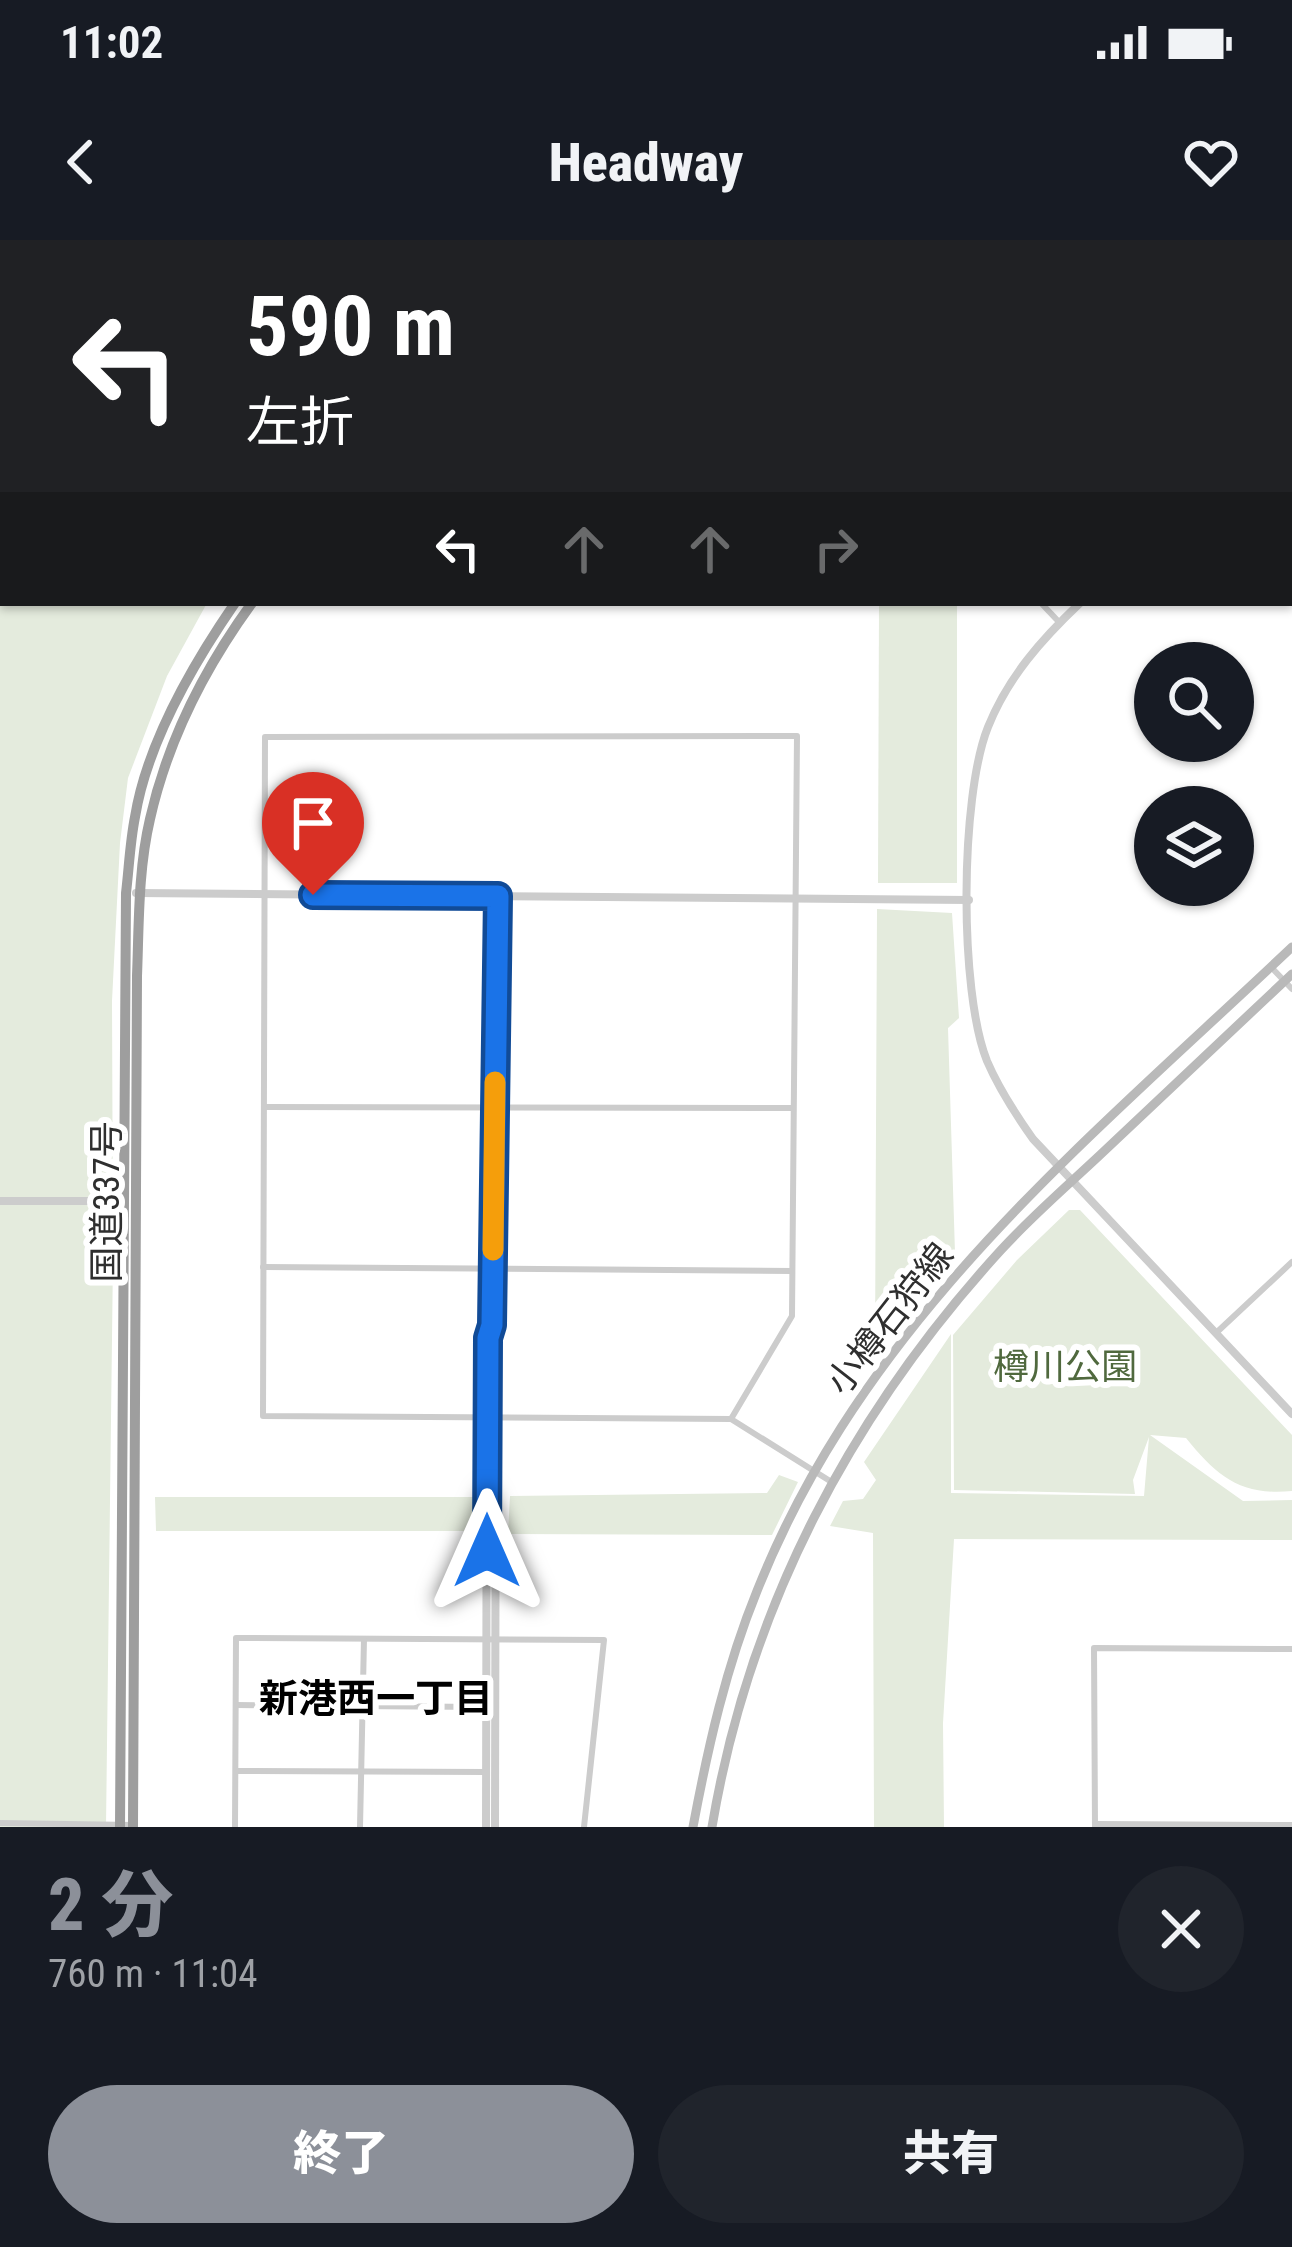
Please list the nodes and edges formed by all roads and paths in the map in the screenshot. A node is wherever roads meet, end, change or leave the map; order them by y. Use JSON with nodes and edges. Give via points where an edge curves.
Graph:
{"nodes":[{"id":1,"x":233,"y":606,"type":"edge"},
{"id":2,"x":250,"y":606,"type":"edge"},
{"id":3,"x":1044,"y":606,"type":"edge"},
{"id":4,"x":1077,"y":606,"type":"edge"},
{"id":5,"x":1059,"y":622,"type":"junction"},
{"id":6,"x":126,"y":893,"type":"junction"},
{"id":7,"x":140,"y":893,"type":"junction"},
{"id":8,"x":266,"y":894,"type":"junction"},
{"id":9,"x":498,"y":896,"type":"junction"},
{"id":10,"x":795,"y":898,"type":"junction"},
{"id":11,"x":969,"y":899,"type":"junction"},
{"id":12,"x":1292,"y":947,"type":"edge"},
{"id":13,"x":1271,"y":968,"type":"junction"},
{"id":14,"x":1290,"y":982,"type":"edge"},
{"id":15,"x":495,"y":1106,"type":"junction"},
{"id":16,"x":264,"y":1107,"type":"junction"},
{"id":17,"x":794,"y":1108,"type":"junction"},
{"id":18,"x":1059,"y":1167,"type":"junction"},
{"id":19,"x":1073,"y":1181,"type":"junction"},
{"id":20,"x":0,"y":1201,"type":"edge"},
{"id":21,"x":123,"y":1201,"type":"junction"},
{"id":22,"x":138,"y":1202,"type":"junction"},
{"id":23,"x":1292,"y":1262,"type":"edge"},
{"id":24,"x":263,"y":1267,"type":"junction"},
{"id":25,"x":493,"y":1268,"type":"junction"},
{"id":26,"x":792,"y":1270,"type":"junction"},
{"id":27,"x":1216,"y":1333,"type":"junction"},
{"id":28,"x":1292,"y":1414,"type":"edge"},
{"id":29,"x":492,"y":1419,"type":"junction"},
{"id":30,"x":731,"y":1420,"type":"junction"},
{"id":31,"x":815,"y":1470,"type":"junction"},
{"id":32,"x":830,"y":1481,"type":"junction"},
{"id":33,"x":364,"y":1639,"type":"junction"},
{"id":34,"x":491,"y":1639,"type":"junction"},
{"id":35,"x":1292,"y":1649,"type":"edge"},
{"id":36,"x":236,"y":1705,"type":"junction"},
{"id":37,"x":363,"y":1706,"type":"junction"},
{"id":38,"x":491,"y":1707,"type":"junction"},
{"id":39,"x":236,"y":1771,"type":"junction"},
{"id":40,"x":362,"y":1772,"type":"junction"},
{"id":41,"x":491,"y":1772,"type":"junction"},
{"id":42,"x":0,"y":1823,"type":"edge"},
{"id":43,"x":1292,"y":1825,"type":"edge"},
{"id":44,"x":126,"y":1826,"type":"edge"},
{"id":45,"x":1096,"y":1826,"type":"edge"},
{"id":46,"x":235,"y":1827,"type":"edge"},
{"id":47,"x":361,"y":1827,"type":"edge"},
{"id":48,"x":491,"y":1827,"type":"edge"},
{"id":49,"x":584,"y":1827,"type":"edge"},
{"id":50,"x":693,"y":1827,"type":"edge"},
{"id":51,"x":712,"y":1827,"type":"edge"}],
"edges":[{"from":1,"to":6,"type":"highway","name":"国道337号","via":[[180,690],[154,756],[135,813]]},
{"from":2,"to":7,"type":"highway","name":"国道337号","via":[[191,697],[149,821]]},
{"from":3,"to":5,"type":"street"},
{"from":4,"to":5,"type":"street"},
{"from":5,"to":11,"type":"street","via":[[1014,676],[981,747],[969,806]]},
{"from":6,"to":7,"type":"street"},
{"from":6,"to":21,"type":"highway","name":"国道337号"},
{"from":7,"to":8,"type":"street"},
{"from":7,"to":22,"type":"highway","name":"国道337号"},
{"from":8,"to":9,"type":"street"},
{"from":8,"to":10,"type":"street","via":[[265,736],[797,736]]},
{"from":8,"to":16,"type":"street"},
{"from":9,"to":10,"type":"street"},
{"from":9,"to":15,"type":"street"},
{"from":10,"to":11,"type":"street"},
{"from":10,"to":17,"type":"street"},
{"from":11,"to":18,"type":"street","via":[[971,1003],[987,1060],[1016,1116]]},
{"from":12,"to":13,"type":"main road","name":"小樽石狩線"},
{"from":13,"to":14,"type":"street"},
{"from":13,"to":18,"type":"main road","name":"小樽石狩線"},
{"from":14,"to":19,"type":"main road","name":"小樽石狩線"},
{"from":15,"to":16,"type":"street"},
{"from":15,"to":17,"type":"street"},
{"from":15,"to":25,"type":"street"},
{"from":16,"to":24,"type":"street"},
{"from":17,"to":26,"type":"street"},
{"from":18,"to":19,"type":"street"},
{"from":18,"to":31,"type":"main road","name":"小樽石狩線","via":[[926,1306]]},
{"from":19,"to":27,"type":"street"},
{"from":19,"to":32,"type":"main road","name":"小樽石狩線","via":[[937,1324]]},
{"from":20,"to":21,"type":"street"},
{"from":21,"to":22,"type":"street"},
{"from":21,"to":44,"type":"highway","name":"国道337号"},
{"from":22,"to":44,"type":"highway","name":"国道337号"},
{"from":23,"to":27,"type":"street"},
{"from":24,"to":25,"type":"street"},
{"from":24,"to":29,"type":"street","via":[[263,1415]]},
{"from":25,"to":26,"type":"street"},
{"from":25,"to":29,"type":"street"},
{"from":26,"to":30,"type":"street","via":[[789,1325]]},
{"from":27,"to":28,"type":"street"},
{"from":29,"to":30,"type":"street"},
{"from":29,"to":34,"type":"street"},
{"from":30,"to":31,"type":"street"},
{"from":31,"to":32,"type":"street"},
{"from":31,"to":50,"type":"main road","name":"小樽石狩線","via":[[756,1592],[711,1730]]},
{"from":32,"to":51,"type":"main road","name":"小樽石狩線","via":[[763,1630]]},
{"from":33,"to":34,"type":"street"},
{"from":33,"to":36,"type":"street","via":[[236,1638]]},
{"from":33,"to":37,"type":"street"},
{"from":34,"to":38,"type":"street"},
{"from":34,"to":49,"type":"street","via":[[604,1640]]},
{"from":35,"to":45,"type":"street","via":[[1094,1648]]},
{"from":36,"to":37,"type":"street"},
{"from":36,"to":39,"type":"street"},
{"from":37,"to":38,"type":"street"},
{"from":37,"to":40,"type":"street"},
{"from":38,"to":41,"type":"street"},
{"from":39,"to":40,"type":"street"},
{"from":39,"to":46,"type":"street"},
{"from":40,"to":41,"type":"street"},
{"from":40,"to":47,"type":"street"},
{"from":41,"to":48,"type":"street"},
{"from":42,"to":44,"type":"street"},
{"from":43,"to":45,"type":"street"}]}
